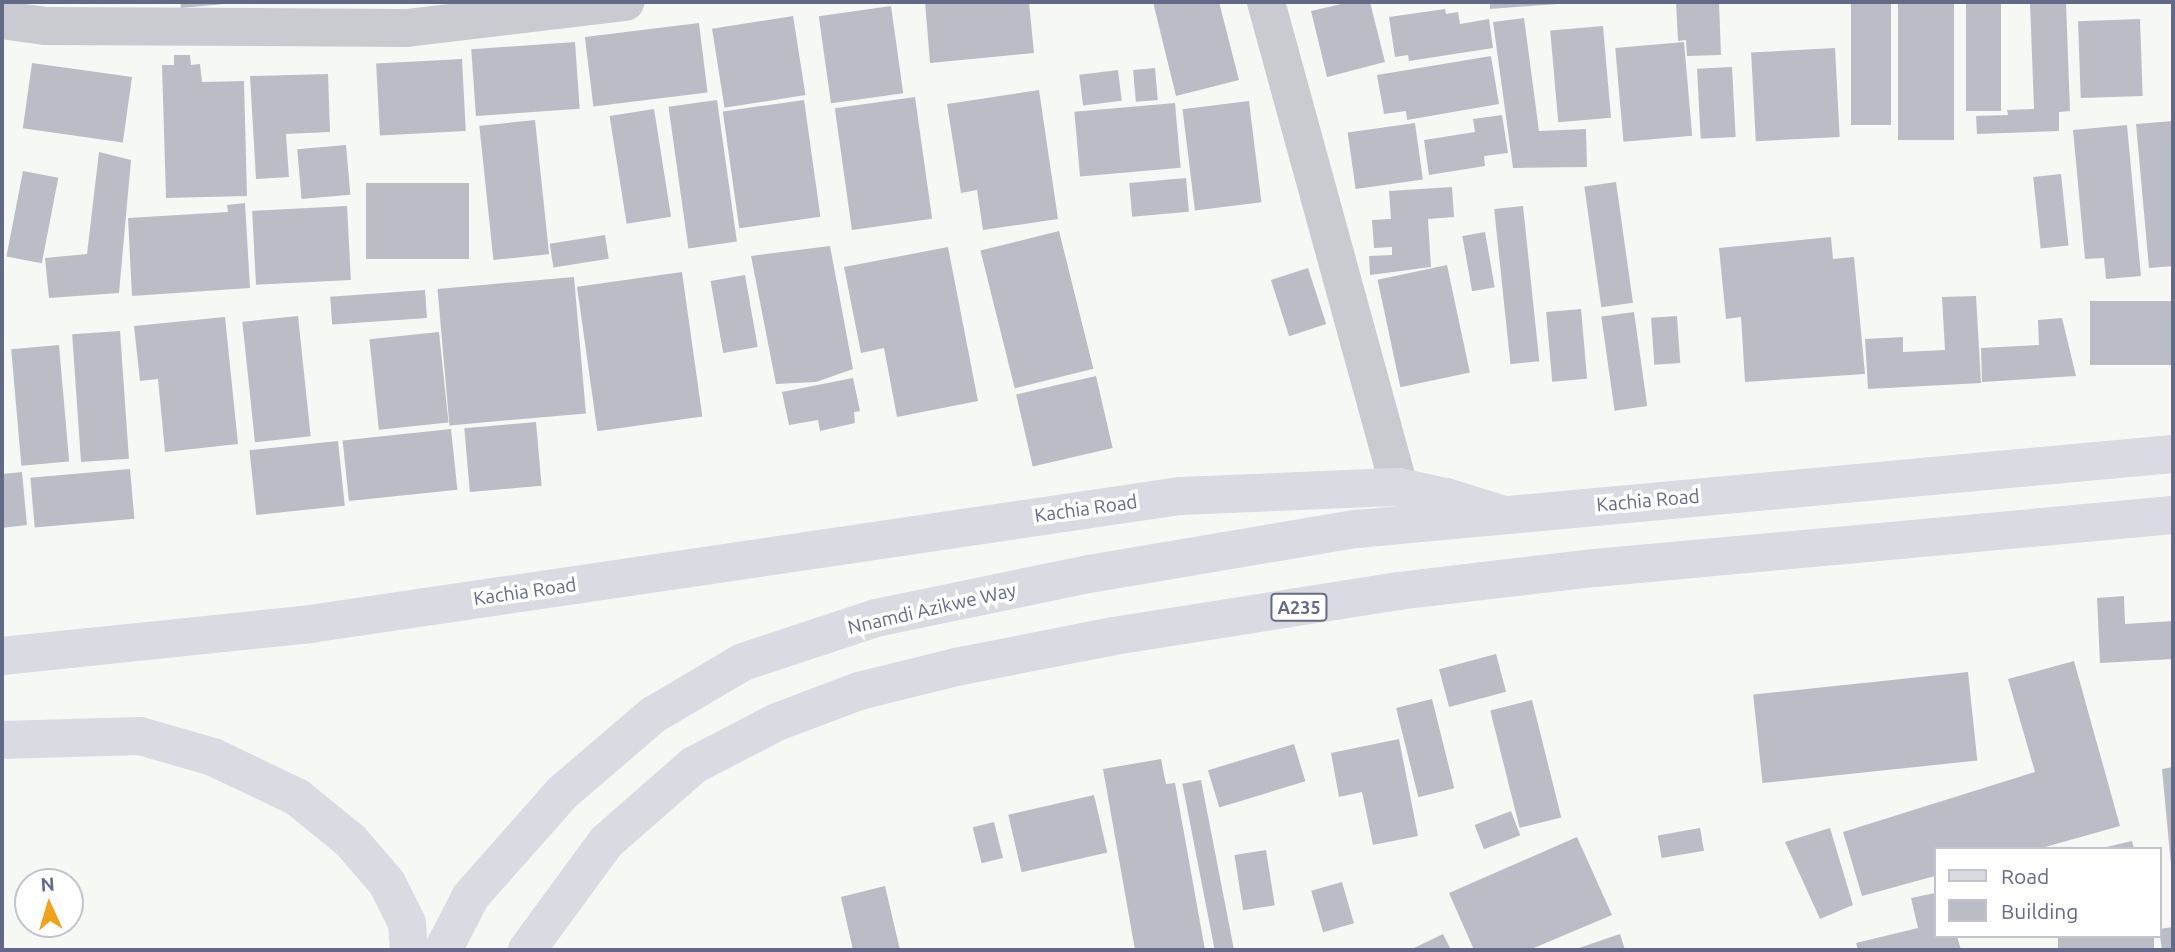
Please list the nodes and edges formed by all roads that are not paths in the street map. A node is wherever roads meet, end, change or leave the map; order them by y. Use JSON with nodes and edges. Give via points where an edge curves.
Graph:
{"nodes":[{"id":1,"x":625,"y":2,"type":"edge"},
{"id":2,"x":1266,"y":2,"type":"edge"},
{"id":3,"x":2,"y":20,"type":"edge"},
{"id":4,"x":2173,"y":454,"type":"edge"},
{"id":5,"x":1399,"y":487,"type":"junction"},
{"id":6,"x":1501,"y":514,"type":"junction"},
{"id":7,"x":2173,"y":515,"type":"edge"},
{"id":8,"x":2,"y":656,"type":"edge"},
{"id":9,"x":2,"y":740,"type":"edge"},
{"id":10,"x":409,"y":950,"type":"edge"},
{"id":11,"x":443,"y":950,"type":"edge"},
{"id":12,"x":527,"y":950,"type":"edge"}],
"edges":[{"from":1,"to":3,"type":"street","via":[[408,28],[45,26]]},
{"from":2,"to":5,"type":"street"},
{"from":4,"to":6,"type":"main road","name":"Kachia Road"},
{"from":5,"to":6,"type":"main road","name":"Kachia Road"},
{"from":5,"to":8,"type":"main road","name":"Kachia Road","via":[[1181,495],[310,624]]},
{"from":6,"to":11,"type":"main road","name":"Nnamdi Azikwe Way","via":[[1356,529],[1089,574],[876,618],[743,662],[653,715],[562,793],[471,895]]},
{"from":7,"to":12,"type":"main road","number":"A235","via":[[1595,568],[1398,591],[1114,636],[859,691],[777,722],[694,765],[606,842]]},
{"from":9,"to":10,"type":"main road","via":[[140,736],[213,757],[296,797],[350,839],[387,883],[407,923]]}]}
